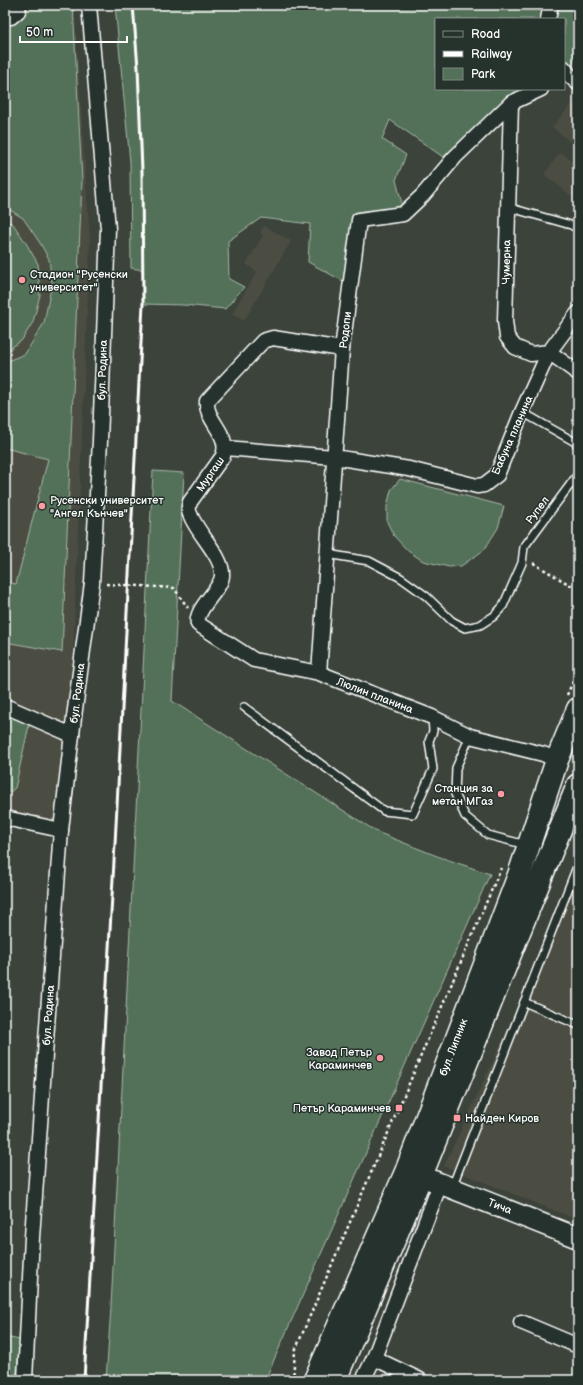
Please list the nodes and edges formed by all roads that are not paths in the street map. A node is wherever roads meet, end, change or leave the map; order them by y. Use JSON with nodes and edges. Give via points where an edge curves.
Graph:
{"nodes":[{"id":1,"x":19,"y":5,"type":"edge"},
{"id":2,"x":89,"y":5,"type":"edge"},
{"id":3,"x":551,"y":5,"type":"edge"},
{"id":4,"x":5,"y":15,"type":"edge"},
{"id":5,"x":548,"y":18,"type":"edge"},
{"id":6,"x":540,"y":90,"type":"edge"},
{"id":7,"x":511,"y":103,"type":"junction"},
{"id":8,"x":507,"y":207,"type":"junction"},
{"id":9,"x":578,"y":229,"type":"edge"},
{"id":10,"x":578,"y":312,"type":"edge"},
{"id":11,"x":342,"y":349,"type":"junction"},
{"id":12,"x":549,"y":352,"type":"junction"},
{"id":13,"x":578,"y":373,"type":"edge"},
{"id":14,"x":522,"y":412,"type":"junction"},
{"id":15,"x":578,"y":446,"type":"edge"},
{"id":16,"x":226,"y":448,"type":"junction"},
{"id":17,"x":334,"y":457,"type":"junction"},
{"id":18,"x":578,"y":474,"type":"edge"},
{"id":19,"x":327,"y":554,"type":"junction"},
{"id":20,"x":198,"y":624,"type":"joint"},
{"id":21,"x":319,"y":673,"type":"junction"},
{"id":22,"x":572,"y":703,"type":"edge"},
{"id":23,"x":5,"y":706,"type":"edge"},
{"id":24,"x":244,"y":707,"type":"dead end"},
{"id":25,"x":432,"y":717,"type":"junction"},
{"id":26,"x":72,"y":735,"type":"junction"},
{"id":27,"x":470,"y":736,"type":"junction"},
{"id":28,"x":557,"y":760,"type":"junction"},
{"id":29,"x":578,"y":785,"type":"edge"},
{"id":30,"x":5,"y":818,"type":"edge"},
{"id":31,"x":61,"y":830,"type":"junction"},
{"id":32,"x":520,"y":843,"type":"junction"},
{"id":33,"x":578,"y":864,"type":"edge"},
{"id":34,"x":524,"y":1002,"type":"junction"},
{"id":35,"x":578,"y":1025,"type":"edge"},
{"id":36,"x":437,"y":1182,"type":"junction"},
{"id":37,"x":578,"y":1238,"type":"edge"},
{"id":38,"x":521,"y":1322,"type":"dead end"},
{"id":39,"x":578,"y":1346,"type":"edge"},
{"id":40,"x":374,"y":1358,"type":"junction"},
{"id":41,"x":25,"y":1380,"type":"edge"},
{"id":42,"x":315,"y":1380,"type":"edge"},
{"id":43,"x":334,"y":1380,"type":"edge"},
{"id":44,"x":363,"y":1380,"type":"edge"},
{"id":45,"x":420,"y":1380,"type":"edge"}],
"edges":[{"from":1,"to":4,"type":"street","via":[[18,10],[11,16]]},
{"from":2,"to":26,"type":"street","name":"бул. Родина","via":[[108,229],[92,583]]},
{"from":3,"to":5,"type":"street"},
{"from":6,"to":7,"type":"street","name":"Родопи"},
{"from":7,"to":8,"type":"street","name":"Чумерна"},
{"from":7,"to":11,"type":"street","name":"Родопи","via":[[455,157],[403,214],[359,220]]},
{"from":8,"to":9,"type":"lane","via":[[571,224]]},
{"from":8,"to":12,"type":"street","name":"Чумерна","via":[[507,337],[515,347],[531,354]]},
{"from":10,"to":12,"type":"street","name":"Бабуна планина"},
{"from":11,"to":16,"type":"street","name":"Мургаш","via":[[273,338],[262,341],[207,401],[208,410]]},
{"from":11,"to":17,"type":"street","name":"Родопи"},
{"from":12,"to":13,"type":"street"},
{"from":12,"to":14,"type":"street","name":"Бабуна планина"},
{"from":14,"to":15,"type":"lane"},
{"from":14,"to":17,"type":"street","name":"Бабуна планина","via":[[497,475],[484,485],[477,486],[408,469]]},
{"from":16,"to":17,"type":"street","name":"Бабуна планина"},
{"from":16,"to":20,"type":"street","name":"Мургаш","via":[[190,502],[188,510],[221,565],[222,571],[222,578],[198,616]]},
{"from":17,"to":19,"type":"street","name":"Родопи"},
{"from":18,"to":19,"type":"lane","name":"Рупел","via":[[524,547],[522,563],[503,606],[480,625],[465,628],[452,621],[426,596],[401,578],[369,561]]},
{"from":19,"to":21,"type":"street","name":"Родопи"},
{"from":20,"to":21,"type":"street","name":"Люлин планина","via":[[254,660]]},
{"from":21,"to":25,"type":"street","name":"Люлин планина"},
{"from":22,"to":28,"type":"main road","name":"бул. Липник"},
{"from":23,"to":26,"type":"street"},
{"from":24,"to":25,"type":"lane","via":[[384,811],[413,814],[433,769],[429,741],[433,730]]},
{"from":25,"to":27,"type":"street","name":"Люлин планина"},
{"from":26,"to":31,"type":"street","name":"бул. Родина"},
{"from":27,"to":28,"type":"street","name":"Люлин планина","via":[[543,754]]},
{"from":27,"to":32,"type":"lane","via":[[456,768],[455,794],[465,816],[488,835]]},
{"from":28,"to":32,"type":"main road","name":"бул. Липник"},
{"from":29,"to":36,"type":"main road","name":"бул. Липник"},
{"from":30,"to":31,"type":"street"},
{"from":31,"to":41,"type":"street","name":"бул. Родина","via":[[32,1238]]},
{"from":32,"to":42,"type":"main road","name":"бул. Липник","via":[[516,882],[406,1172]]},
{"from":33,"to":34,"type":"lane"},
{"from":34,"to":35,"type":"lane"},
{"from":34,"to":36,"type":"lane"},
{"from":36,"to":37,"type":"street","name":"Тича"},
{"from":36,"to":40,"type":"street"},
{"from":36,"to":43,"type":"main road","name":"бул. Липник"},
{"from":38,"to":39,"type":"street"},
{"from":40,"to":44,"type":"street"},
{"from":40,"to":45,"type":"street"}]}
